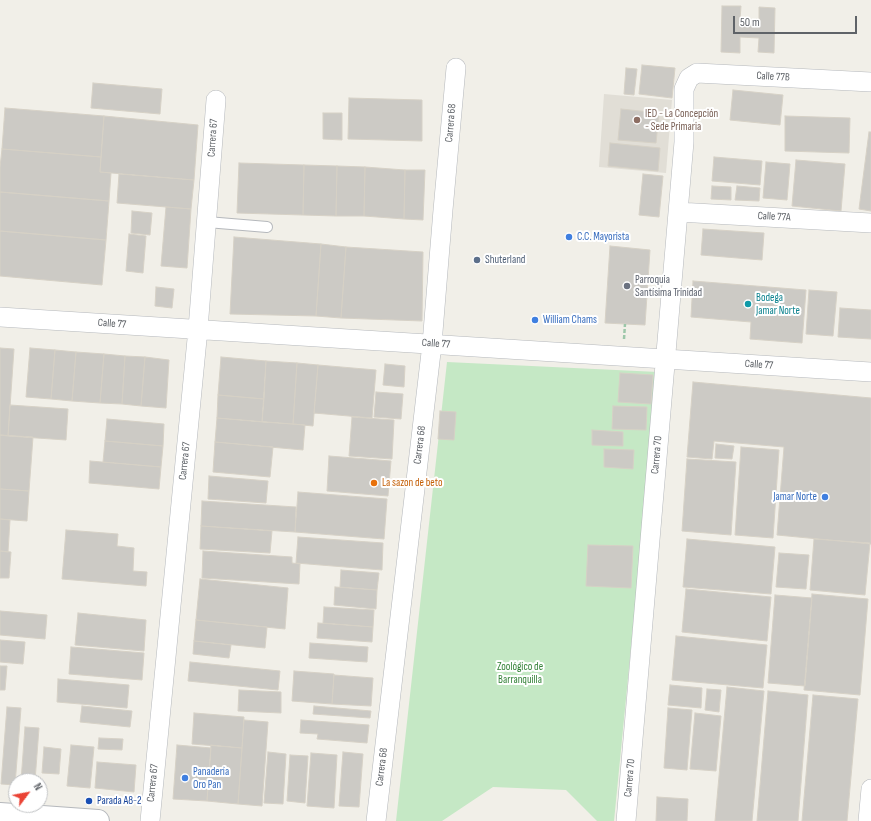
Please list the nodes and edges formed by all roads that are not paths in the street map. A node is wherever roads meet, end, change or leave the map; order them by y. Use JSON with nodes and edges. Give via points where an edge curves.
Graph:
{"nodes":[{"id":1,"x":456,"y":68,"type":"dead end"},
{"id":2,"x":871,"y":82,"type":"edge"},
{"id":3,"x":684,"y":89,"type":"joint"},
{"id":4,"x":216,"y":100,"type":"dead end"},
{"id":5,"x":678,"y":212,"type":"junction"},
{"id":6,"x":207,"y":222,"type":"junction"},
{"id":7,"x":871,"y":222,"type":"edge"},
{"id":8,"x":267,"y":227,"type":"dead end"},
{"id":9,"x":0,"y":317,"type":"edge"},
{"id":10,"x":198,"y":329,"type":"junction"},
{"id":11,"x":432,"y":344,"type":"junction"},
{"id":12,"x":665,"y":359,"type":"junction"},
{"id":13,"x":871,"y":372,"type":"edge"},
{"id":14,"x":871,"y":789,"type":"edge"},
{"id":15,"x":0,"y":814,"type":"edge"},
{"id":16,"x":98,"y":821,"type":"edge"},
{"id":17,"x":150,"y":821,"type":"edge"},
{"id":18,"x":376,"y":821,"type":"edge"},
{"id":19,"x":626,"y":821,"type":"edge"},
{"id":20,"x":868,"y":821,"type":"edge"}],
"edges":[{"from":1,"to":11,"type":"street","name":"Carrera 68"},
{"from":2,"to":3,"type":"street","name":"Calle 77B","via":[[697,73],[689,78]]},
{"from":3,"to":5,"type":"street","name":"Carrera 70","via":[[684,142]]},
{"from":4,"to":6,"type":"street","name":"Carrera 67"},
{"from":5,"to":7,"type":"street","name":"Calle 77A"},
{"from":5,"to":12,"type":"street","name":"Carrera 70"},
{"from":6,"to":8,"type":"lane"},
{"from":6,"to":10,"type":"street","name":"Carrera 67"},
{"from":9,"to":10,"type":"street","name":"Calle 77"},
{"from":10,"to":11,"type":"street","name":"Calle 77"},
{"from":10,"to":17,"type":"street","name":"Carrera 67"},
{"from":11,"to":12,"type":"street","name":"Calle 77"},
{"from":11,"to":18,"type":"street","name":"Carrera 68"},
{"from":12,"to":13,"type":"street","name":"Calle 77"},
{"from":12,"to":19,"type":"street","name":"Carrera 70"},
{"from":14,"to":20,"type":"street"},
{"from":15,"to":16,"type":"street"}]}
